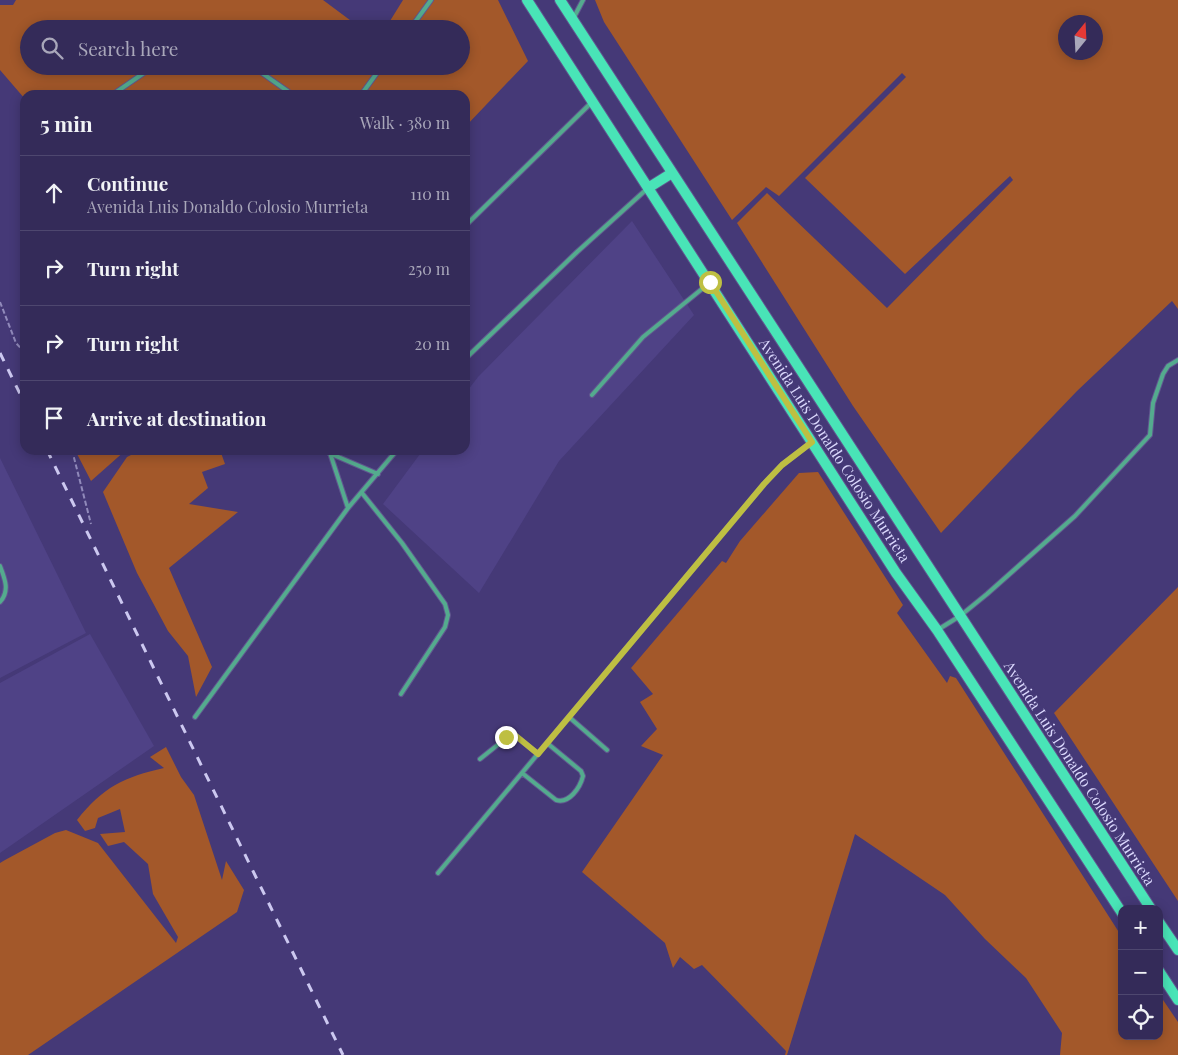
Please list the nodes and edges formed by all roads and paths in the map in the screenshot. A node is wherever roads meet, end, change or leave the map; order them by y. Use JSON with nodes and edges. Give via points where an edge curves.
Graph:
{"nodes":[{"id":1,"x":431,"y":0,"type":"edge"},
{"id":2,"x":527,"y":0,"type":"edge"},
{"id":3,"x":560,"y":0,"type":"edge"},
{"id":4,"x":583,"y":0,"type":"edge"},
{"id":5,"x":417,"y":20,"type":"edge"},
{"id":6,"x":572,"y":21,"type":"junction"},
{"id":7,"x":141,"y":75,"type":"edge"},
{"id":8,"x":265,"y":75,"type":"edge"},
{"id":9,"x":375,"y":75,"type":"edge"},
{"id":10,"x":119,"y":90,"type":"edge"},
{"id":11,"x":286,"y":90,"type":"edge"},
{"id":12,"x":365,"y":90,"type":"edge"},
{"id":13,"x":593,"y":102,"type":"junction"},
{"id":14,"x":672,"y":173,"type":"junction"},
{"id":15,"x":648,"y":188,"type":"junction"},
{"id":16,"x":470,"y":221,"type":"edge"},
{"id":17,"x":710,"y":282,"type":"junction"},
{"id":18,"x":0,"y":302,"type":"edge"},
{"id":19,"x":20,"y":347,"type":"edge"},
{"id":20,"x":470,"y":354,"type":"edge"},
{"id":21,"x":1178,"y":360,"type":"edge"},
{"id":22,"x":592,"y":395,"type":"dead end"},
{"id":23,"x":812,"y":442,"type":"junction"},
{"id":24,"x":73,"y":455,"type":"edge"},
{"id":25,"x":330,"y":455,"type":"edge"},
{"id":26,"x":336,"y":455,"type":"edge"},
{"id":27,"x":393,"y":455,"type":"edge"},
{"id":28,"x":378,"y":474,"type":"junction"},
{"id":29,"x":362,"y":493,"type":"junction"},
{"id":30,"x":348,"y":508,"type":"junction"},
{"id":31,"x":91,"y":524,"type":"dead end"},
{"id":32,"x":0,"y":566,"type":"edge"},
{"id":33,"x":0,"y":602,"type":"edge"},
{"id":34,"x":960,"y":616,"type":"junction"},
{"id":35,"x":937,"y":630,"type":"junction"},
{"id":36,"x":401,"y":694,"type":"dead end"},
{"id":37,"x":569,"y":717,"type":"junction"},
{"id":38,"x":195,"y":718,"type":"dead end"},
{"id":39,"x":547,"y":743,"type":"junction"},
{"id":40,"x":606,"y":750,"type":"dead end"},
{"id":41,"x":538,"y":754,"type":"junction"},
{"id":42,"x":480,"y":759,"type":"dead end"},
{"id":43,"x":522,"y":773,"type":"junction"},
{"id":44,"x":438,"y":873,"type":"dead end"},
{"id":45,"x":1148,"y":905,"type":"edge"},
{"id":46,"x":1118,"y":907,"type":"edge"},
{"id":47,"x":1163,"y":928,"type":"edge"},
{"id":48,"x":1178,"y":950,"type":"edge"},
{"id":49,"x":1163,"y":977,"type":"edge"},
{"id":50,"x":1178,"y":1000,"type":"edge"}],
"edges":[{"from":1,"to":5,"type":"lane"},
{"from":2,"to":13,"type":"main road","name":"Avenida Luis Donaldo Colosio Murrieta"},
{"from":3,"to":6,"type":"main road","name":"Avenida Luis Donaldo Colosio Murrieta"},
{"from":4,"to":6,"type":"lane"},
{"from":6,"to":14,"type":"main road","name":"Avenida Luis Donaldo Colosio Murrieta"},
{"from":7,"to":10,"type":"lane"},
{"from":8,"to":11,"type":"lane"},
{"from":9,"to":12,"type":"lane"},
{"from":13,"to":15,"type":"main road","name":"Avenida Luis Donaldo Colosio Murrieta"},
{"from":13,"to":16,"type":"lane"},
{"from":14,"to":15,"type":"main road"},
{"from":14,"to":34,"type":"main road","name":"Avenida Luis Donaldo Colosio Murrieta"},
{"from":15,"to":17,"type":"main road","name":"Avenida Luis Donaldo Colosio Murrieta"},
{"from":15,"to":20,"type":"lane"},
{"from":17,"to":22,"type":"lane","via":[[643,338]]},
{"from":17,"to":23,"type":"main road","name":"Avenida Luis Donaldo Colosio Murrieta"},
{"from":18,"to":19,"type":"path"},
{"from":21,"to":34,"type":"lane","via":[[1163,374],[1153,403],[1150,435],[1075,516]]},
{"from":23,"to":35,"type":"main road","name":"Avenida Luis Donaldo Colosio Murrieta"},
{"from":23,"to":37,"type":"lane","via":[[764,484]]},
{"from":24,"to":31,"type":"path"},
{"from":25,"to":30,"type":"lane"},
{"from":26,"to":28,"type":"lane"},
{"from":27,"to":28,"type":"lane"},
{"from":28,"to":29,"type":"lane"},
{"from":29,"to":30,"type":"lane"},
{"from":29,"to":36,"type":"lane","via":[[402,543],[445,604],[448,614],[445,627]]},
{"from":30,"to":38,"type":"lane"},
{"from":32,"to":33,"type":"lane","via":[[6,582],[5,597]]},
{"from":34,"to":35,"type":"lane"},
{"from":34,"to":45,"type":"main road","name":"Avenida Luis Donaldo Colosio Murrieta"},
{"from":35,"to":46,"type":"main road","name":"Avenida Luis Donaldo Colosio Murrieta"},
{"from":37,"to":39,"type":"lane"},
{"from":37,"to":40,"type":"lane"},
{"from":39,"to":41,"type":"lane"},
{"from":39,"to":43,"type":"lane","via":[[583,776],[568,799],[556,800]]},
{"from":41,"to":42,"type":"lane","via":[[516,736],[510,735]]},
{"from":41,"to":43,"type":"lane"},
{"from":43,"to":44,"type":"lane"},
{"from":47,"to":48,"type":"main road"},
{"from":49,"to":50,"type":"main road"}]}
